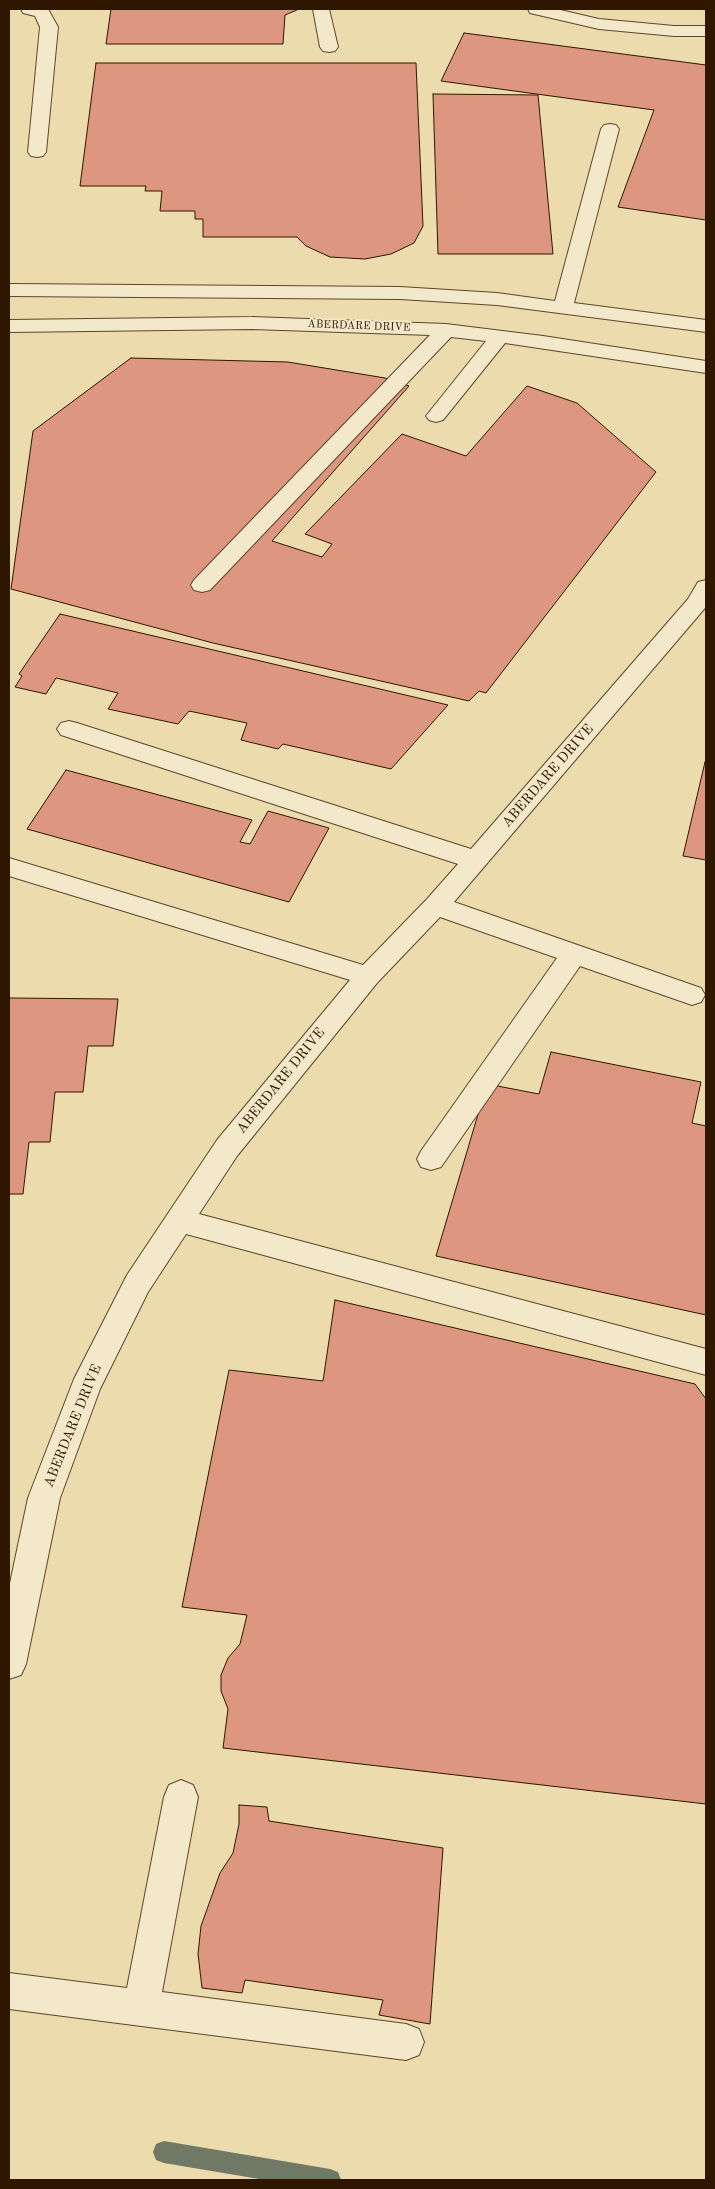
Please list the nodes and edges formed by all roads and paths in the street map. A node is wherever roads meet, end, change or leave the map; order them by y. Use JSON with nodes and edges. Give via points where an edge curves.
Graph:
{"nodes":[{"id":1,"x":29,"y":9,"type":"edge"},
{"id":2,"x":321,"y":9,"type":"edge"},
{"id":3,"x":536,"y":9,"type":"edge"},
{"id":4,"x":706,"y":31,"type":"edge"},
{"id":5,"x":328,"y":47,"type":"dead end"},
{"id":6,"x":610,"y":129,"type":"dead end"},
{"id":7,"x":37,"y":152,"type":"dead end"},
{"id":8,"x":9,"y":290,"type":"edge"},
{"id":9,"x":563,"y":307,"type":"junction"},
{"id":10,"x":9,"y":326,"type":"edge"},
{"id":11,"x":706,"y":326,"type":"edge"},
{"id":12,"x":446,"y":330,"type":"junction"},
{"id":13,"x":500,"y":336,"type":"junction"},
{"id":14,"x":706,"y":368,"type":"edge"},
{"id":15,"x":436,"y":416,"type":"dead end"},
{"id":16,"x":202,"y":585,"type":"dead end"},
{"id":17,"x":703,"y":598,"type":"edge"},
{"id":18,"x":69,"y":729,"type":"dead end"},
{"id":19,"x":475,"y":860,"type":"junction"},
{"id":20,"x":9,"y":867,"type":"edge"},
{"id":21,"x":436,"y":906,"type":"junction"},
{"id":22,"x":574,"y":954,"type":"junction"},
{"id":23,"x":368,"y":976,"type":"junction"},
{"id":24,"x":692,"y":995,"type":"dead end"},
{"id":25,"x":431,"y":1158,"type":"dead end"},
{"id":26,"x":178,"y":1220,"type":"junction"},
{"id":27,"x":706,"y":1362,"type":"edge"},
{"id":28,"x":9,"y":1664,"type":"edge"},
{"id":29,"x":181,"y":1797,"type":"dead end"},
{"id":30,"x":9,"y":1991,"type":"edge"},
{"id":31,"x":140,"y":2007,"type":"junction"},
{"id":32,"x":406,"y":2042,"type":"dead end"}],
"edges":[{"from":1,"to":7,"type":"street","via":[[42,13],[49,27]]},
{"from":2,"to":5,"type":"street"},
{"from":3,"to":4,"type":"street","via":[[599,24]]},
{"from":6,"to":9,"type":"street"},
{"from":8,"to":9,"type":"street","via":[[400,293]]},
{"from":9,"to":11,"type":"street"},
{"from":10,"to":12,"type":"street","name":"ABERDARE DRIVE","via":[[252,323]]},
{"from":12,"to":13,"type":"street","name":"ABERDARE DRIVE"},
{"from":12,"to":16,"type":"street"},
{"from":13,"to":14,"type":"street","name":"ABERDARE DRIVE"},
{"from":13,"to":15,"type":"street"},
{"from":17,"to":19,"type":"street","name":"ABERDARE DRIVE"},
{"from":18,"to":19,"type":"street"},
{"from":19,"to":21,"type":"street","name":"ABERDARE DRIVE"},
{"from":20,"to":23,"type":"street"},
{"from":21,"to":22,"type":"street"},
{"from":21,"to":23,"type":"street","name":"ABERDARE DRIVE"},
{"from":22,"to":24,"type":"street"},
{"from":22,"to":25,"type":"street"},
{"from":23,"to":26,"type":"street","name":"ABERDARE DRIVE","via":[[227,1148]]},
{"from":26,"to":27,"type":"street"},
{"from":26,"to":28,"type":"street","name":"ABERDARE DRIVE","via":[[137,1284],[85,1388],[44,1498]]},
{"from":29,"to":31,"type":"street"},
{"from":30,"to":31,"type":"street"},
{"from":31,"to":32,"type":"street"}]}
